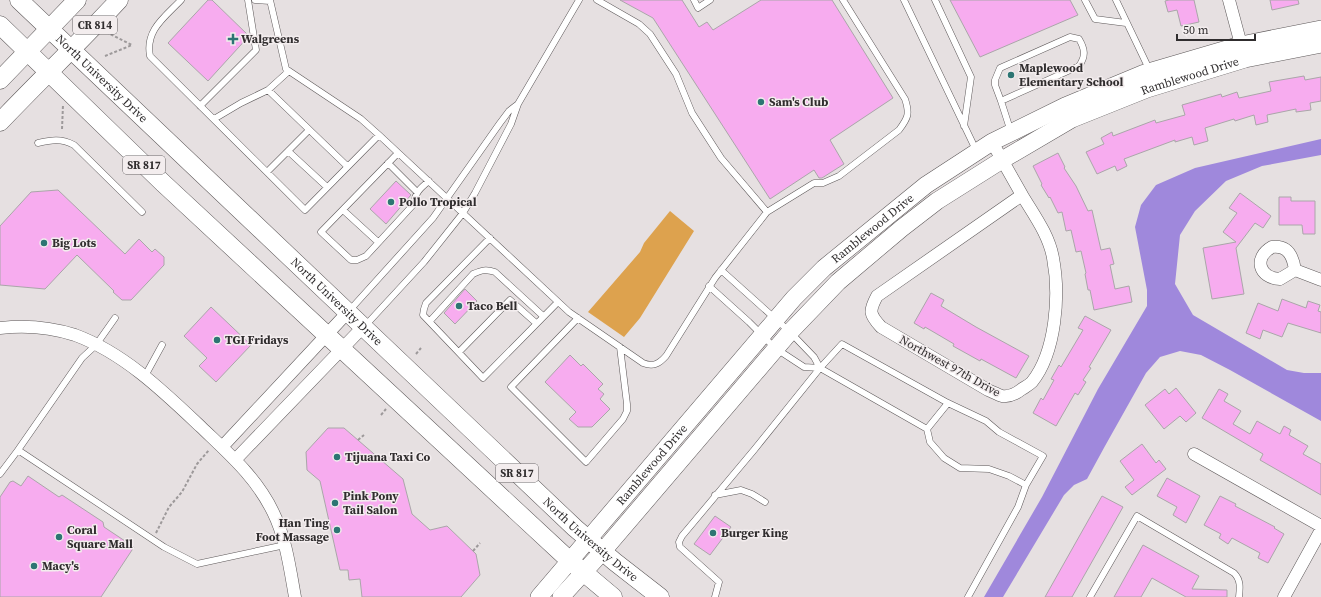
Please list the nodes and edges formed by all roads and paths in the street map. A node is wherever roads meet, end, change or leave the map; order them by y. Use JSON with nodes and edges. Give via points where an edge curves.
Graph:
{"nodes":[{"id":1,"x":19,"y":0,"type":"edge"},
{"id":2,"x":77,"y":0,"type":"edge"},
{"id":3,"x":119,"y":0,"type":"edge"},
{"id":4,"x":181,"y":0,"type":"edge"},
{"id":5,"x":248,"y":0,"type":"edge"},
{"id":6,"x":255,"y":0,"type":"edge"},
{"id":7,"x":579,"y":0,"type":"edge"},
{"id":8,"x":597,"y":0,"type":"edge"},
{"id":9,"x":694,"y":0,"type":"edge"},
{"id":10,"x":710,"y":0,"type":"edge"},
{"id":11,"x":843,"y":0,"type":"edge"},
{"id":12,"x":904,"y":0,"type":"edge"},
{"id":13,"x":935,"y":0,"type":"edge"},
{"id":14,"x":1085,"y":0,"type":"edge"},
{"id":15,"x":1116,"y":0,"type":"edge"},
{"id":16,"x":1229,"y":0,"type":"edge"},
{"id":17,"x":270,"y":1,"type":"edge"},
{"id":18,"x":1126,"y":23,"type":"junction"},
{"id":19,"x":0,"y":25,"type":"edge"},
{"id":20,"x":49,"y":28,"type":"junction"},
{"id":21,"x":1321,"y":29,"type":"edge"},
{"id":22,"x":105,"y":32,"type":"dead end"},
{"id":23,"x":1321,"y":44,"type":"edge"},
{"id":24,"x":27,"y":50,"type":"junction"},
{"id":25,"x":71,"y":50,"type":"junction"},
{"id":26,"x":1243,"y":52,"type":"junction"},
{"id":27,"x":105,"y":56,"type":"dead end"},
{"id":28,"x":49,"y":71,"type":"junction"},
{"id":29,"x":289,"y":71,"type":"junction"},
{"id":30,"x":1153,"y":78,"type":"junction"},
{"id":31,"x":0,"y":80,"type":"edge"},
{"id":32,"x":268,"y":90,"type":"junction"},
{"id":33,"x":64,"y":100,"type":"dead end"},
{"id":34,"x":1001,"y":101,"type":"junction"},
{"id":35,"x":518,"y":104,"type":"junction"},
{"id":36,"x":200,"y":106,"type":"junction"},
{"id":37,"x":214,"y":119,"type":"junction"},
{"id":38,"x":0,"y":122,"type":"edge"},
{"id":39,"x":964,"y":126,"type":"junction"},
{"id":40,"x":62,"y":129,"type":"dead end"},
{"id":41,"x":309,"y":130,"type":"junction"},
{"id":42,"x":1011,"y":133,"type":"junction"},
{"id":43,"x":378,"y":135,"type":"junction"},
{"id":44,"x":992,"y":142,"type":"junction"},
{"id":45,"x":38,"y":143,"type":"dead end"},
{"id":46,"x":288,"y":151,"type":"junction"},
{"id":47,"x":977,"y":152,"type":"junction"},
{"id":48,"x":398,"y":153,"type":"junction"},
{"id":49,"x":1002,"y":160,"type":"junction"},
{"id":50,"x":388,"y":163,"type":"junction"},
{"id":51,"x":347,"y":166,"type":"junction"},
{"id":52,"x":267,"y":172,"type":"junction"},
{"id":53,"x":429,"y":181,"type":"junction"},
{"id":54,"x":327,"y":187,"type":"junction"},
{"id":55,"x":417,"y":192,"type":"junction"},
{"id":56,"x":1022,"y":195,"type":"junction"},
{"id":57,"x":448,"y":198,"type":"junction"},
{"id":58,"x":343,"y":210,"type":"junction"},
{"id":59,"x":142,"y":212,"type":"dead end"},
{"id":60,"x":767,"y":212,"type":"junction"},
{"id":61,"x":463,"y":213,"type":"junction"},
{"id":62,"x":490,"y":238,"type":"junction"},
{"id":63,"x":378,"y":242,"type":"junction"},
{"id":64,"x":721,"y":270,"type":"junction"},
{"id":65,"x":1295,"y":270,"type":"dead end"},
{"id":66,"x":1321,"y":280,"type":"edge"},
{"id":67,"x":709,"y":286,"type":"junction"},
{"id":68,"x":558,"y":302,"type":"junction"},
{"id":69,"x":347,"y":313,"type":"junction"},
{"id":70,"x":543,"y":316,"type":"junction"},
{"id":71,"x":115,"y":318,"type":"dead end"},
{"id":72,"x":578,"y":318,"type":"junction"},
{"id":73,"x":775,"y":319,"type":"junction"},
{"id":74,"x":430,"y":321,"type":"junction"},
{"id":75,"x":536,"y":323,"type":"junction"},
{"id":76,"x":363,"y":327,"type":"junction"},
{"id":77,"x":0,"y":328,"type":"edge"},
{"id":78,"x":790,"y":332,"type":"junction"},
{"id":79,"x":327,"y":335,"type":"junction"},
{"id":80,"x":762,"y":335,"type":"junction"},
{"id":81,"x":96,"y":345,"type":"junction"},
{"id":82,"x":162,"y":345,"type":"dead end"},
{"id":83,"x":620,"y":346,"type":"junction"},
{"id":84,"x":421,"y":348,"type":"dead end"},
{"id":85,"x":776,"y":348,"type":"junction"},
{"id":86,"x":342,"y":349,"type":"junction"},
{"id":87,"x":459,"y":352,"type":"junction"},
{"id":88,"x":416,"y":354,"type":"dead end"},
{"id":89,"x":820,"y":368,"type":"junction"},
{"id":90,"x":145,"y":376,"type":"junction"},
{"id":91,"x":948,"y":403,"type":"junction"},
{"id":92,"x":927,"y":429,"type":"junction"},
{"id":93,"x":364,"y":435,"type":"dead end"},
{"id":94,"x":358,"y":440,"type":"dead end"},
{"id":95,"x":218,"y":444,"type":"junction"},
{"id":96,"x":18,"y":450,"type":"junction"},
{"id":97,"x":1194,"y":454,"type":"dead end"},
{"id":98,"x":235,"y":460,"type":"junction"},
{"id":99,"x":0,"y":474,"type":"edge"},
{"id":100,"x":1026,"y":486,"type":"junction"},
{"id":101,"x":715,"y":496,"type":"junction"},
{"id":102,"x":765,"y":502,"type":"dead end"},
{"id":103,"x":1321,"y":526,"type":"edge"},
{"id":104,"x":1321,"y":530,"type":"edge"},
{"id":105,"x":588,"y":539,"type":"junction"},
{"id":106,"x":154,"y":540,"type":"junction"},
{"id":107,"x":480,"y":543,"type":"dead end"},
{"id":108,"x":285,"y":545,"type":"junction"},
{"id":109,"x":473,"y":551,"type":"dead end"},
{"id":110,"x":603,"y":551,"type":"junction"},
{"id":111,"x":576,"y":566,"type":"junction"},
{"id":112,"x":296,"y":597,"type":"edge"},
{"id":113,"x":539,"y":597,"type":"edge"},
{"id":114,"x":561,"y":597,"type":"edge"},
{"id":115,"x":614,"y":597,"type":"edge"},
{"id":116,"x":660,"y":597,"type":"edge"},
{"id":117,"x":715,"y":597,"type":"edge"},
{"id":118,"x":968,"y":597,"type":"edge"},
{"id":119,"x":1090,"y":597,"type":"edge"},
{"id":120,"x":1239,"y":597,"type":"edge"},
{"id":121,"x":1284,"y":597,"type":"edge"}],
"edges":[{"from":1,"to":20,"type":"main road","name":"North University Drive","number":"SR 817"},
{"from":2,"to":20,"type":"main road","number":"CR 814"},
{"from":3,"to":25,"type":"main road","number":"CR 814"},
{"from":4,"to":36,"type":"lane","via":[[154,28],[151,34],[150,56]]},
{"from":5,"to":36,"type":"lane","via":[[256,50]]},
{"from":6,"to":17,"type":"lane"},
{"from":7,"to":35,"type":"lane"},
{"from":8,"to":60,"type":"lane","via":[[639,24],[650,34],[676,74],[692,113],[721,158]]},
{"from":9,"to":10,"type":"lane","via":[[698,8]]},
{"from":11,"to":60,"type":"lane","via":[[905,99],[909,109],[906,120],[899,130],[839,176],[823,183],[814,183]]},
{"from":12,"to":39,"type":"lane"},
{"from":13,"to":39,"type":"lane","via":[[971,77]]},
{"from":14,"to":18,"type":"lane","via":[[1096,19]]},
{"from":15,"to":18,"type":"lane"},
{"from":16,"to":26,"type":"street"},
{"from":17,"to":29,"type":"lane","via":[[286,69]]},
{"from":18,"to":30,"type":"lane"},
{"from":19,"to":24,"type":"main road","number":"SR 817"},
{"from":20,"to":24,"type":"main road","number":"CR 814"},
{"from":20,"to":25,"type":"main road","name":"North University Drive","number":"SR 817"},
{"from":21,"to":26,"type":"street","name":"Ramblewood Drive"},
{"from":22,"to":27,"type":"path","via":[[132,45]]},
{"from":23,"to":26,"type":"street","name":"Ramblewood Drive"},
{"from":24,"to":28,"type":"main road","number":"SR 817"},
{"from":24,"to":31,"type":"main road","number":"CR 814"},
{"from":25,"to":28,"type":"main road","number":"CR 814"},
{"from":25,"to":69,"type":"main road","name":"North University Drive","number":"SR 817"},
{"from":26,"to":30,"type":"street","name":"Ramblewood Drive"},
{"from":28,"to":38,"type":"main road","number":"CR 814"},
{"from":28,"to":79,"type":"main road","number":"SR 817","via":[[163,183]]},
{"from":29,"to":32,"type":"lane"},
{"from":29,"to":43,"type":"lane","via":[[360,119]]},
{"from":30,"to":42,"type":"street","name":"Ramblewood Drive","via":[[1065,106]]},
{"from":30,"to":49,"type":"street","name":"Ramblewood Drive","via":[[1072,119]]},
{"from":32,"to":37,"type":"lane"},
{"from":32,"to":41,"type":"lane"},
{"from":33,"to":40,"type":"path"},
{"from":34,"to":34,"type":"lane","via":[[1079,66],[1084,52],[1079,39],[1070,37],[1000,68],[994,80]]},
{"from":34,"to":42,"type":"lane"},
{"from":35,"to":57,"type":"lane","via":[[500,122]]},
{"from":35,"to":61,"type":"lane","via":[[511,124]]},
{"from":36,"to":37,"type":"lane"},
{"from":37,"to":52,"type":"lane"},
{"from":39,"to":47,"type":"lane"},
{"from":41,"to":46,"type":"lane"},
{"from":41,"to":51,"type":"lane"},
{"from":42,"to":44,"type":"street","name":"Ramblewood Drive"},
{"from":43,"to":48,"type":"lane"},
{"from":43,"to":51,"type":"lane"},
{"from":44,"to":47,"type":"street","name":"Ramblewood Drive"},
{"from":44,"to":49,"type":"street","name":"Northwest 97th Drive"},
{"from":45,"to":59,"type":"lane","via":[[59,140],[74,145]]},
{"from":46,"to":52,"type":"lane"},
{"from":46,"to":54,"type":"lane"},
{"from":47,"to":73,"type":"street","name":"Ramblewood Drive","via":[[926,185],[853,243],[824,268]]},
{"from":48,"to":50,"type":"lane"},
{"from":48,"to":53,"type":"lane"},
{"from":49,"to":56,"type":"street","name":"Northwest 97th Drive"},
{"from":49,"to":78,"type":"street","name":"Ramblewood Drive","via":[[937,201],[902,228],[838,282]]},
{"from":50,"to":55,"type":"lane"},
{"from":50,"to":58,"type":"lane"},
{"from":51,"to":54,"type":"lane"},
{"from":52,"to":54,"type":"lane","via":[[305,210]]},
{"from":53,"to":55,"type":"lane"},
{"from":53,"to":57,"type":"lane"},
{"from":55,"to":63,"type":"lane","via":[[413,205]]},
{"from":56,"to":56,"type":"street","name":"Northwest 97th Drive","via":[[877,296],[871,307],[872,317],[881,327],[988,390],[1004,396],[1016,393],[1031,382],[1044,362],[1056,310],[1053,257],[1045,233]]},
{"from":57,"to":61,"type":"lane"},
{"from":57,"to":69,"type":"lane","via":[[410,246]]},
{"from":58,"to":63,"type":"lane"},
{"from":58,"to":63,"type":"lane","via":[[321,232],[351,260],[366,256]]},
{"from":60,"to":64,"type":"lane"},
{"from":61,"to":62,"type":"lane"},
{"from":61,"to":76,"type":"lane","via":[[424,262]]},
{"from":62,"to":68,"type":"lane"},
{"from":62,"to":74,"type":"lane","via":[[426,303],[423,315]]},
{"from":64,"to":67,"type":"lane"},
{"from":64,"to":73,"type":"lane"},
{"from":65,"to":66,"type":"street"},
{"from":67,"to":80,"type":"lane"},
{"from":67,"to":83,"type":"lane","via":[[660,363],[651,366],[643,363]]},
{"from":68,"to":70,"type":"lane"},
{"from":68,"to":72,"type":"lane"},
{"from":69,"to":76,"type":"main road","name":"North University Drive","number":"SR 817"},
{"from":69,"to":79,"type":"street"},
{"from":70,"to":74,"type":"lane","via":[[495,272],[483,270],[473,274]]},
{"from":70,"to":75,"type":"lane"},
{"from":71,"to":81,"type":"lane"},
{"from":72,"to":83,"type":"lane"},
{"from":72,"to":83,"type":"lane","via":[[510,388],[586,462],[627,411]]},
{"from":73,"to":78,"type":"lane"},
{"from":73,"to":80,"type":"street","name":"Ramblewood Drive"},
{"from":74,"to":87,"type":"lane"},
{"from":75,"to":87,"type":"lane","via":[[510,300]]},
{"from":75,"to":87,"type":"lane","via":[[483,378]]},
{"from":76,"to":86,"type":"street"},
{"from":76,"to":105,"type":"main road","name":"North University Drive","number":"SR 817"},
{"from":77,"to":81,"type":"street","via":[[39,327],[76,336]]},
{"from":78,"to":85,"type":"street","name":"Ramblewood Drive"},
{"from":78,"to":89,"type":"lane","via":[[814,357]]},
{"from":79,"to":86,"type":"main road","number":"SR 817"},
{"from":79,"to":95,"type":"street"},
{"from":80,"to":85,"type":"lane"},
{"from":80,"to":105,"type":"street","name":"Ramblewood Drive"},
{"from":81,"to":90,"type":"street"},
{"from":81,"to":96,"type":"lane","via":[[82,358]]},
{"from":82,"to":90,"type":"lane"},
{"from":84,"to":88,"type":"path"},
{"from":85,"to":89,"type":"lane","via":[[804,367]]},
{"from":85,"to":110,"type":"street","name":"Ramblewood Drive"},
{"from":86,"to":98,"type":"street"},
{"from":86,"to":111,"type":"main road","number":"SR 817"},
{"from":89,"to":91,"type":"lane","via":[[842,344]]},
{"from":89,"to":92,"type":"lane"},
{"from":89,"to":101,"type":"lane"},
{"from":90,"to":95,"type":"street"},
{"from":91,"to":92,"type":"lane"},
{"from":91,"to":100,"type":"lane","via":[[986,420],[999,432],[1043,456]]},
{"from":92,"to":100,"type":"lane","via":[[930,442],[944,458],[960,468],[989,469]]},
{"from":93,"to":94,"type":"path"},
{"from":95,"to":98,"type":"street"},
{"from":95,"to":106,"type":"path","via":[[197,464],[182,492],[169,507]]},
{"from":96,"to":99,"type":"lane"},
{"from":96,"to":106,"type":"lane"},
{"from":97,"to":103,"type":"street"},
{"from":98,"to":108,"type":"street","via":[[261,491],[274,513]]},
{"from":100,"to":118,"type":"lane","via":[[1018,507]]},
{"from":101,"to":102,"type":"lane","via":[[741,490]]},
{"from":101,"to":117,"type":"lane","via":[[679,542],[680,547],[719,582]]},
{"from":104,"to":121,"type":"street"},
{"from":105,"to":110,"type":"main road","name":"North University Drive","number":"SR 817"},
{"from":105,"to":111,"type":"street","name":"Ramblewood Drive"},
{"from":106,"to":108,"type":"lane","via":[[197,564]]},
{"from":107,"to":109,"type":"path"},
{"from":108,"to":112,"type":"street"},
{"from":110,"to":111,"type":"street","name":"Ramblewood Drive"},
{"from":110,"to":116,"type":"main road","name":"North University Drive","number":"SR 817"},
{"from":111,"to":113,"type":"street","name":"Ramblewood Drive"},
{"from":111,"to":114,"type":"street","name":"Ramblewood Drive"},
{"from":111,"to":115,"type":"main road","number":"SR 817"},
{"from":119,"to":120,"type":"lane","via":[[1137,516],[1234,573],[1239,578]]}]}
